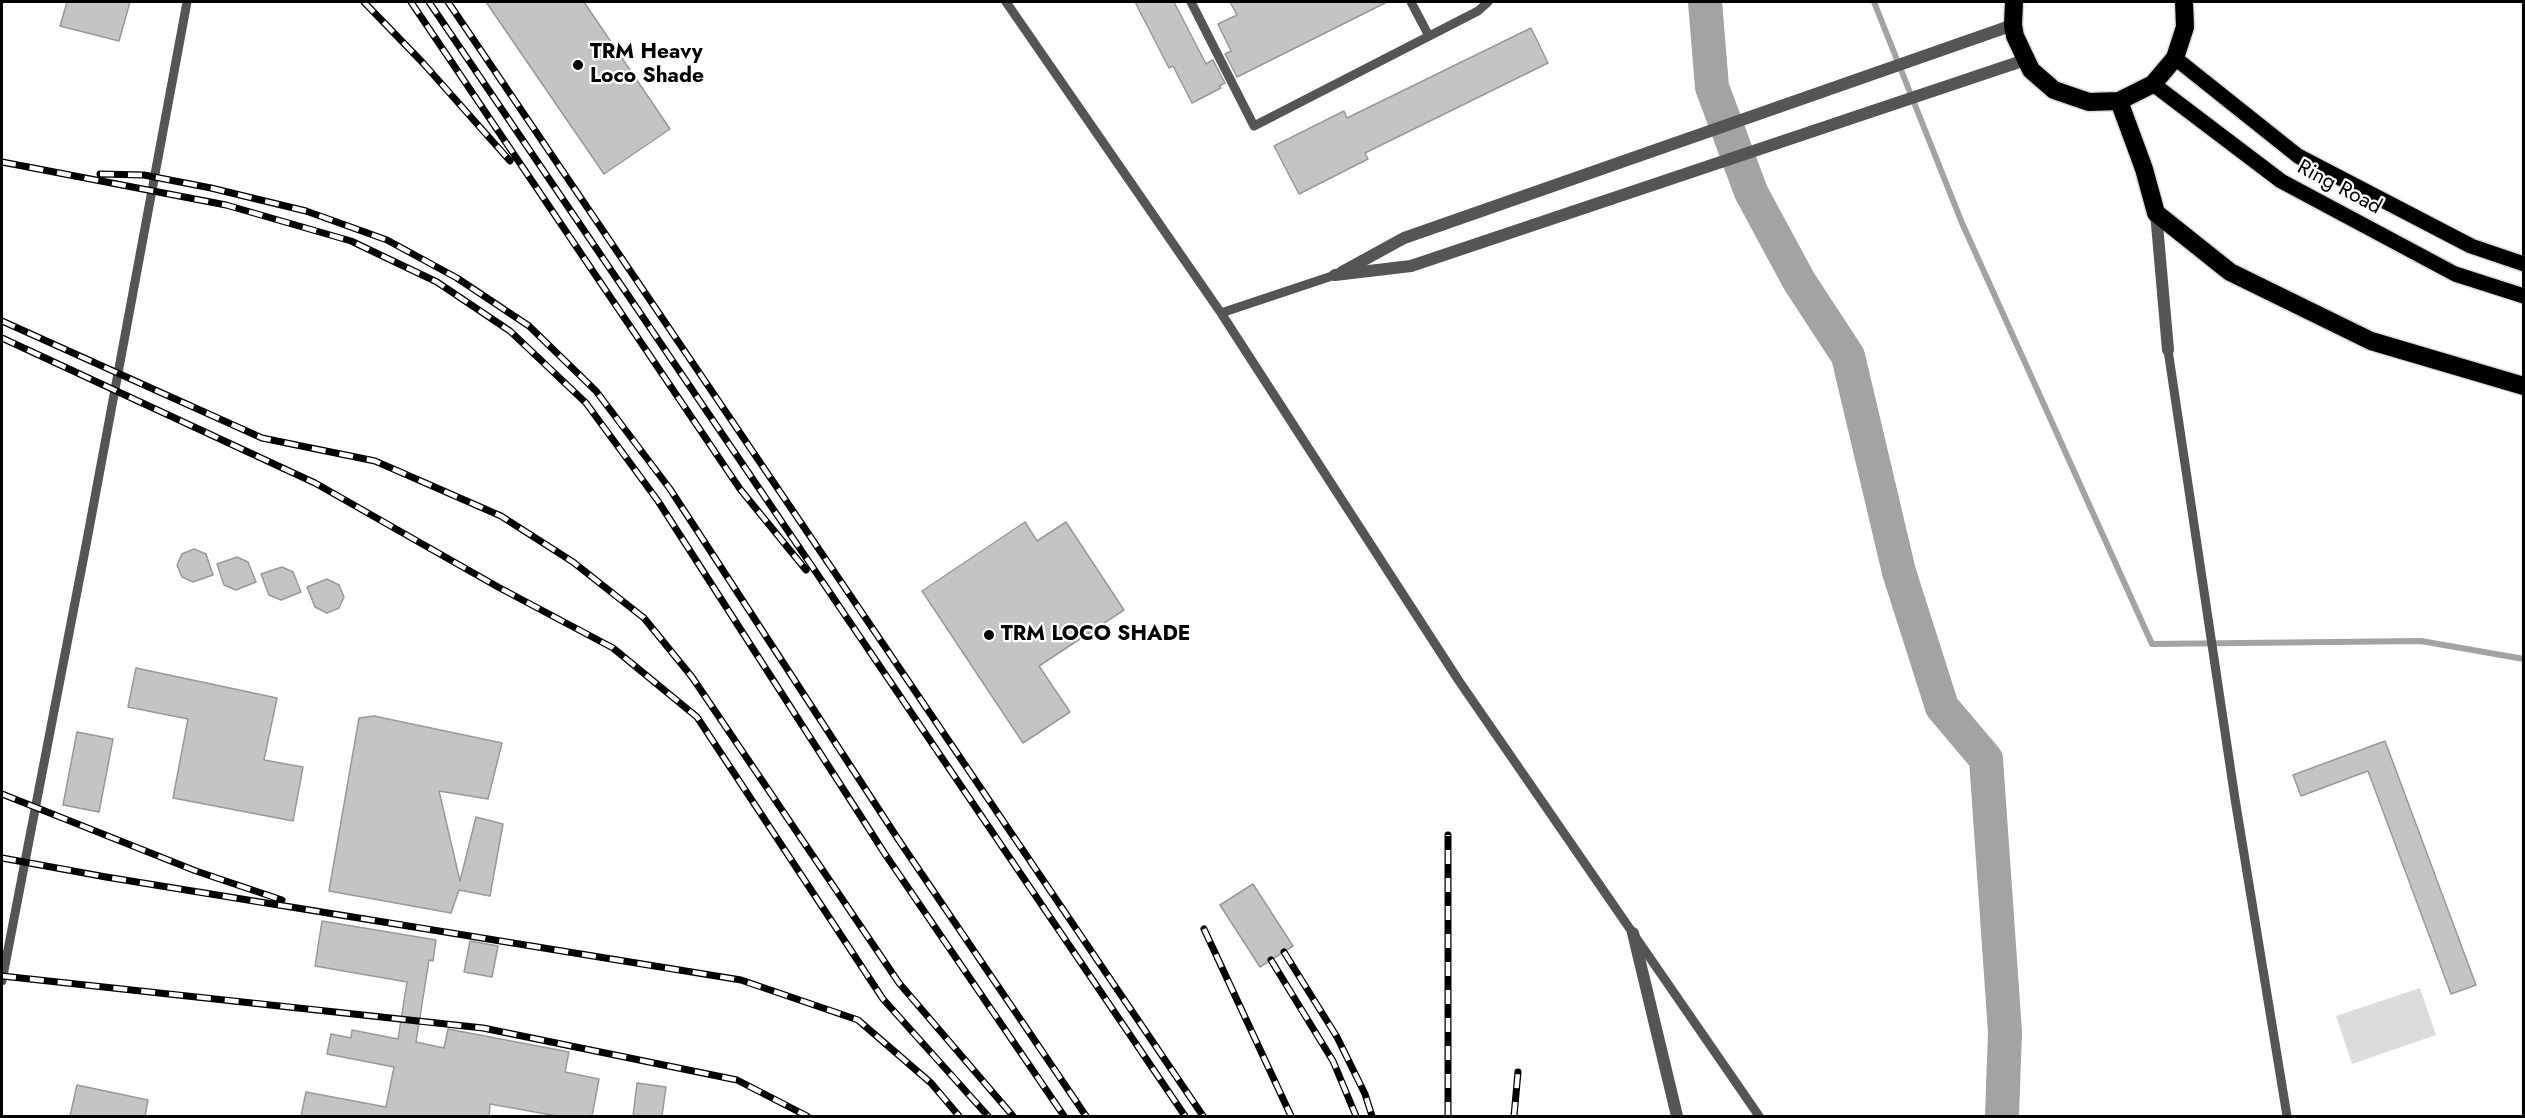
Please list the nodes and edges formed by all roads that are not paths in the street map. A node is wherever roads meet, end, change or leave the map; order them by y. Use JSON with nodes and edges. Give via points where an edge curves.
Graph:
{"nodes":[{"id":1,"x":187,"y":2,"type":"edge"},
{"id":2,"x":1006,"y":2,"type":"edge"},
{"id":3,"x":1191,"y":2,"type":"edge"},
{"id":4,"x":1411,"y":2,"type":"edge"},
{"id":5,"x":1488,"y":2,"type":"edge"},
{"id":6,"x":2014,"y":2,"type":"edge"},
{"id":7,"x":2184,"y":2,"type":"edge"},
{"id":8,"x":2013,"y":25,"type":"junction"},
{"id":9,"x":1429,"y":36,"type":"junction"},
{"id":10,"x":2175,"y":58,"type":"junction"},
{"id":11,"x":2025,"y":60,"type":"junction"},
{"id":12,"x":2153,"y":84,"type":"junction"},
{"id":13,"x":2119,"y":101,"type":"junction"},
{"id":14,"x":2156,"y":213,"type":"junction"},
{"id":15,"x":2523,"y":264,"type":"edge"},
{"id":16,"x":1335,"y":275,"type":"junction"},
{"id":17,"x":2523,"y":296,"type":"edge"},
{"id":18,"x":1221,"y":314,"type":"junction"},
{"id":19,"x":2168,"y":350,"type":"joint"},
{"id":20,"x":2523,"y":386,"type":"edge"},
{"id":21,"x":1633,"y":933,"type":"junction"},
{"id":22,"x":2,"y":981,"type":"edge"},
{"id":23,"x":1677,"y":1116,"type":"edge"},
{"id":24,"x":1759,"y":1116,"type":"edge"},
{"id":25,"x":2288,"y":1116,"type":"edge"}],
"edges":[{"from":1,"to":22,"type":"lane"},
{"from":2,"to":18,"type":"lane"},
{"from":3,"to":9,"type":"lane","via":[[1254,126]]},
{"from":4,"to":9,"type":"lane"},
{"from":5,"to":9,"type":"lane"},
{"from":6,"to":8,"type":"highway"},
{"from":7,"to":10,"type":"highway","via":[[2185,27]]},
{"from":8,"to":11,"type":"highway"},
{"from":8,"to":16,"type":"street","via":[[1404,238]]},
{"from":10,"to":12,"type":"highway"},
{"from":10,"to":15,"type":"main road","name":"Ring Road","via":[[2298,156],[2471,246]]},
{"from":11,"to":13,"type":"highway","via":[[2054,90],[2089,102]]},
{"from":11,"to":16,"type":"street","via":[[1411,266]]},
{"from":12,"to":13,"type":"highway"},
{"from":12,"to":17,"type":"main road","name":"Ring Road","via":[[2281,181],[2455,274]]},
{"from":13,"to":14,"type":"highway"},
{"from":14,"to":19,"type":"street"},
{"from":14,"to":20,"type":"highway","via":[[2230,272],[2371,341]]},
{"from":16,"to":18,"type":"lane"},
{"from":18,"to":21,"type":"lane","via":[[1459,681]]},
{"from":19,"to":25,"type":"lane"},
{"from":21,"to":23,"type":"street"},
{"from":21,"to":24,"type":"lane"}]}
